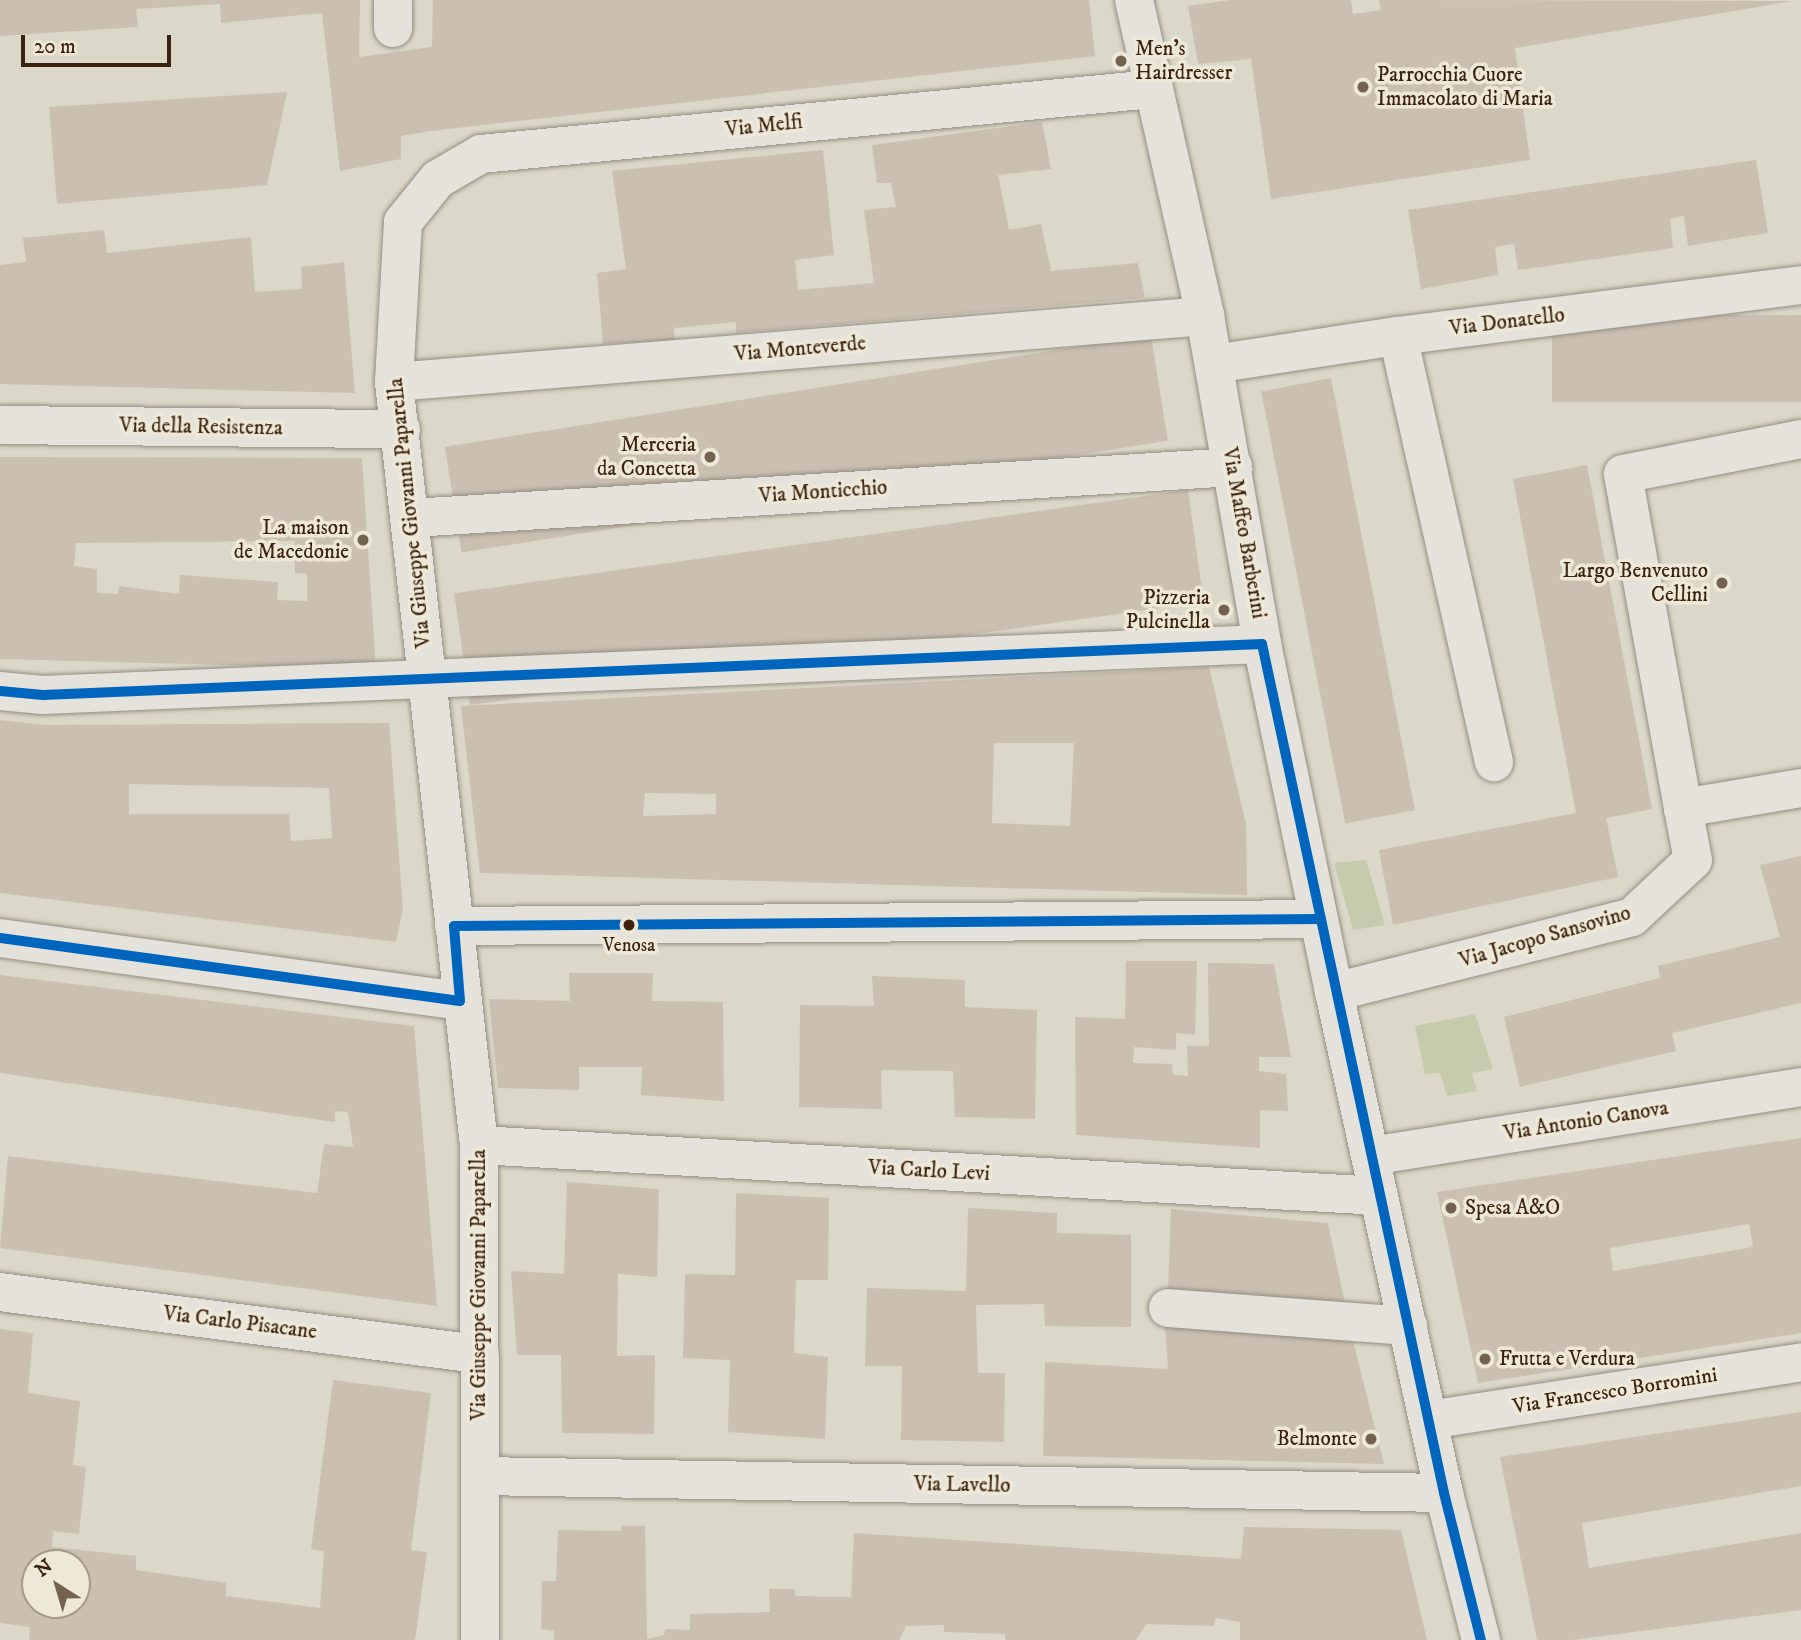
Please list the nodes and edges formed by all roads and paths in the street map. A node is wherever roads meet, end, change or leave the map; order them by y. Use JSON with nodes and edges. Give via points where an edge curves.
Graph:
{"nodes":[{"id":1,"x":1133,"y":0,"type":"edge"},
{"id":2,"x":1152,"y":89,"type":"junction"},
{"id":3,"x":403,"y":222,"type":"joint"},
{"id":4,"x":1801,"y":285,"type":"edge"},
{"id":5,"x":1205,"y":316,"type":"junction"},
{"id":6,"x":1398,"y":336,"type":"junction"},
{"id":7,"x":1214,"y":365,"type":"junction"},
{"id":8,"x":394,"y":382,"type":"junction"},
{"id":9,"x":0,"y":425,"type":"edge"},
{"id":10,"x":401,"y":429,"type":"junction"},
{"id":11,"x":1801,"y":439,"type":"edge"},
{"id":12,"x":1233,"y":467,"type":"junction"},
{"id":13,"x":412,"y":518,"type":"junction"},
{"id":14,"x":1262,"y":644,"type":"junction"},
{"id":15,"x":426,"y":681,"type":"junction"},
{"id":16,"x":0,"y":691,"type":"edge"},
{"id":17,"x":1494,"y":762,"type":"dead end"},
{"id":18,"x":1801,"y":788,"type":"edge"},
{"id":19,"x":1684,"y":808,"type":"junction"},
{"id":20,"x":1318,"y":919,"type":"junction"},
{"id":21,"x":454,"y":926,"type":"junction"},
{"id":22,"x":0,"y":938,"type":"edge"},
{"id":23,"x":1334,"y":992,"type":"junction"},
{"id":24,"x":460,"y":1001,"type":"junction"},
{"id":25,"x":1801,"y":1087,"type":"edge"},
{"id":26,"x":479,"y":1145,"type":"junction"},
{"id":27,"x":1371,"y":1156,"type":"junction"},
{"id":28,"x":1380,"y":1196,"type":"junction"},
{"id":29,"x":0,"y":1292,"type":"edge"},
{"id":30,"x":1168,"y":1308,"type":"dead end"},
{"id":31,"x":1408,"y":1326,"type":"junction"},
{"id":32,"x":480,"y":1354,"type":"junction"},
{"id":33,"x":1801,"y":1362,"type":"edge"},
{"id":34,"x":1428,"y":1420,"type":"junction"},
{"id":35,"x":480,"y":1476,"type":"junction"},
{"id":36,"x":1444,"y":1493,"type":"junction"},
{"id":37,"x":480,"y":1640,"type":"edge"},
{"id":38,"x":1481,"y":1640,"type":"edge"}],
"edges":[{"from":1,"to":2,"type":"street","name":"Via Maffeo Barberini"},
{"from":2,"to":3,"type":"street","name":"Via Melfi","via":[[481,154],[438,179]]},
{"from":2,"to":5,"type":"street","name":"Via Maffeo Barberini"},
{"from":3,"to":8,"type":"street","name":"Via Giuseppe Giovanni Paparella"},
{"from":4,"to":6,"type":"street","name":"Via Donatello"},
{"from":5,"to":7,"type":"street","name":"Via Maffeo Barberini"},
{"from":5,"to":8,"type":"street","name":"Via Monteverde"},
{"from":6,"to":7,"type":"street","name":"Via Donatello"},
{"from":6,"to":17,"type":"street"},
{"from":7,"to":12,"type":"street","name":"Via Maffeo Barberini"},
{"from":8,"to":10,"type":"street","name":"Via Giuseppe Giovanni Paparella"},
{"from":9,"to":10,"type":"street","name":"Via della Resistenza"},
{"from":10,"to":13,"type":"street","name":"Via Giuseppe Giovanni Paparella"},
{"from":11,"to":19,"type":"street","via":[[1623,474]]},
{"from":12,"to":13,"type":"street","name":"Via Monticchio"},
{"from":12,"to":14,"type":"street","name":"Via Maffeo Barberini"},
{"from":13,"to":15,"type":"street","name":"Via Giuseppe Giovanni Paparella"},
{"from":14,"to":15,"type":"street"},
{"from":14,"to":20,"type":"street","name":"Via Maffeo Barberini"},
{"from":15,"to":16,"type":"street","via":[[43,695]]},
{"from":15,"to":21,"type":"street","name":"Via Giuseppe Giovanni Paparella"},
{"from":18,"to":19,"type":"street"},
{"from":19,"to":23,"type":"street","name":"Via Jacopo Sansovino","via":[[1693,860],[1632,917]]},
{"from":20,"to":21,"type":"street"},
{"from":20,"to":23,"type":"street","name":"Via Maffeo Barberini"},
{"from":21,"to":24,"type":"street","name":"Via Giuseppe Giovanni Paparella"},
{"from":22,"to":24,"type":"street"},
{"from":23,"to":27,"type":"street","name":"Via Maffeo Barberini"},
{"from":24,"to":26,"type":"street","name":"Via Giuseppe Giovanni Paparella"},
{"from":25,"to":27,"type":"street","name":"Via Antonio Canova"},
{"from":26,"to":28,"type":"street","name":"Via Carlo Levi"},
{"from":26,"to":32,"type":"street","name":"Via Giuseppe Giovanni Paparella"},
{"from":27,"to":28,"type":"street","name":"Via Maffeo Barberini"},
{"from":28,"to":31,"type":"street","name":"Via Maffeo Barberini"},
{"from":29,"to":32,"type":"street","name":"Via Carlo Pisacane"},
{"from":30,"to":31,"type":"street"},
{"from":31,"to":34,"type":"street","name":"Via Maffeo Barberini"},
{"from":32,"to":35,"type":"street","name":"Via Giuseppe Giovanni Paparella"},
{"from":33,"to":34,"type":"street","name":"Via Francesco Borromini"},
{"from":34,"to":36,"type":"street","name":"Via Maffeo Barberini"},
{"from":35,"to":36,"type":"street","name":"Via Lavello"},
{"from":35,"to":37,"type":"street","name":"Via Giuseppe Giovanni Paparella"},
{"from":36,"to":38,"type":"street","name":"Via Maffeo Barberini"}]}
